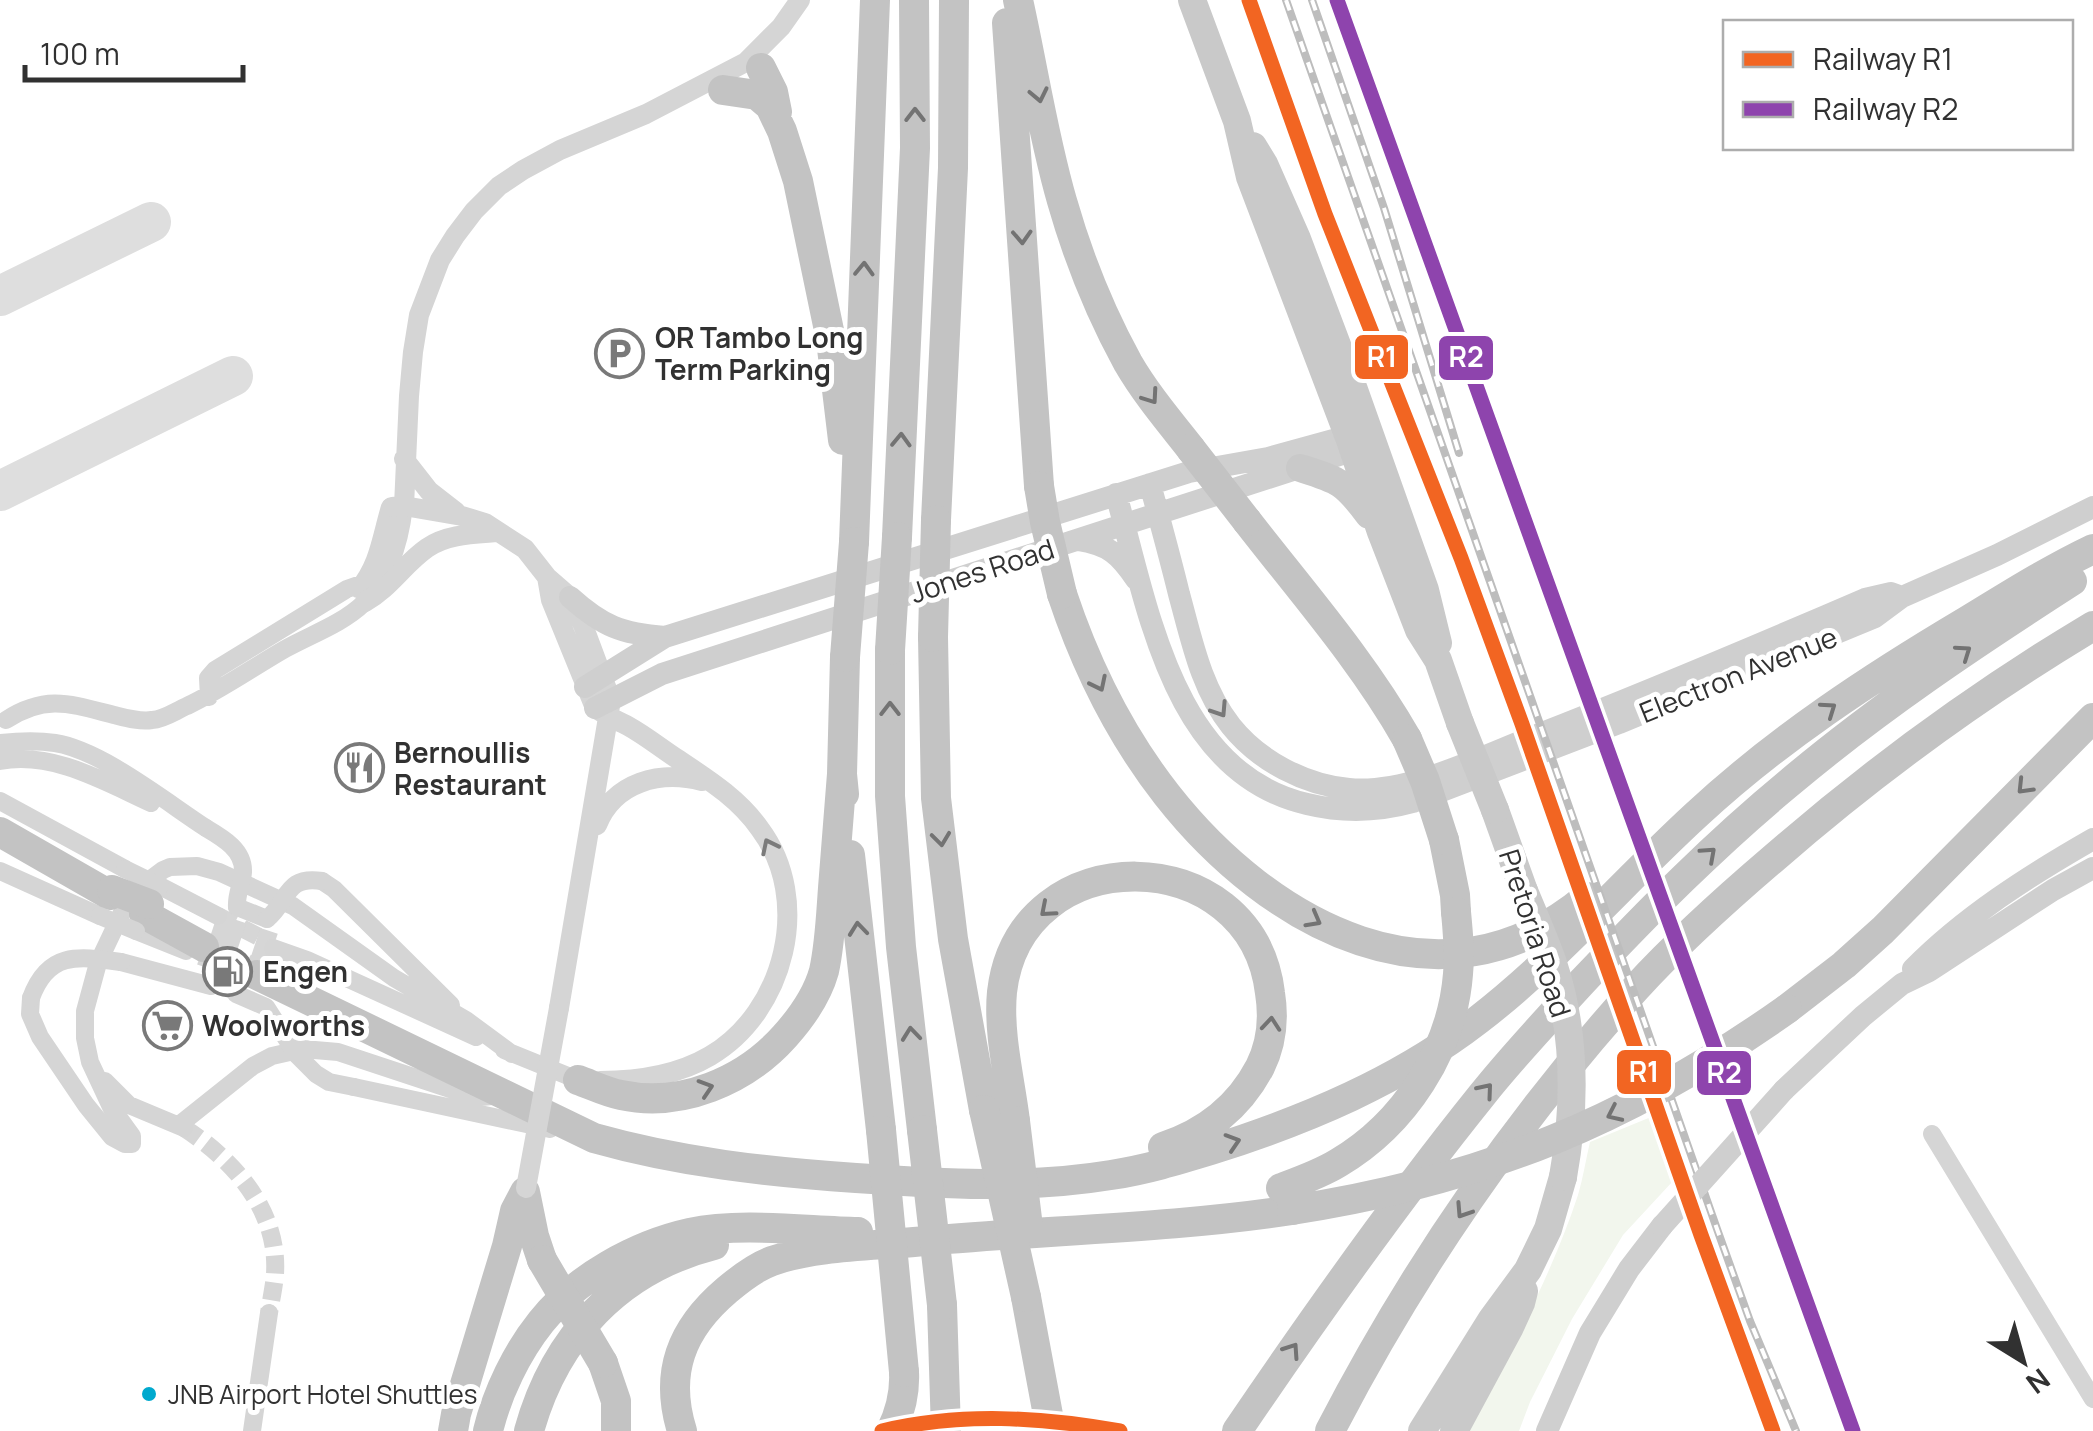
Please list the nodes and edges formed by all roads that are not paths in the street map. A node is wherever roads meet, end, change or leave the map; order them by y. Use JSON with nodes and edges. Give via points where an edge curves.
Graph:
{"nodes":[{"id":1,"x":803,"y":0,"type":"edge"},
{"id":2,"x":875,"y":0,"type":"edge"},
{"id":3,"x":914,"y":0,"type":"edge"},
{"id":4,"x":954,"y":0,"type":"edge"},
{"id":5,"x":1006,"y":0,"type":"edge"},
{"id":6,"x":1018,"y":0,"type":"edge"},
{"id":7,"x":1192,"y":0,"type":"edge"},
{"id":8,"x":761,"y":68,"type":"junction"},
{"id":9,"x":723,"y":90,"type":"junction"},
{"id":10,"x":646,"y":114,"type":"junction"},
{"id":11,"x":778,"y":120,"type":"junction"},
{"id":12,"x":1361,"y":440,"type":"junction"},
{"id":13,"x":404,"y":459,"type":"junction"},
{"id":14,"x":1300,"y":468,"type":"junction"},
{"id":15,"x":1150,"y":484,"type":"junction"},
{"id":16,"x":1116,"y":494,"type":"junction"},
{"id":17,"x":399,"y":500,"type":"junction"},
{"id":18,"x":1205,"y":500,"type":"junction"},
{"id":19,"x":2093,"y":507,"type":"edge"},
{"id":20,"x":1158,"y":515,"type":"junction"},
{"id":21,"x":462,"y":516,"type":"junction"},
{"id":22,"x":1124,"y":524,"type":"junction"},
{"id":23,"x":854,"y":527,"type":"junction"},
{"id":24,"x":500,"y":532,"type":"junction"},
{"id":25,"x":1381,"y":532,"type":"junction"},
{"id":26,"x":1074,"y":540,"type":"junction"},
{"id":27,"x":2093,"y":549,"type":"edge"},
{"id":28,"x":1170,"y":557,"type":"junction"},
{"id":29,"x":2093,"y":569,"type":"edge"},
{"id":30,"x":548,"y":576,"type":"junction"},
{"id":31,"x":1143,"y":591,"type":"junction"},
{"id":32,"x":365,"y":592,"type":"junction"},
{"id":33,"x":570,"y":597,"type":"junction"},
{"id":34,"x":1902,"y":597,"type":"junction"},
{"id":35,"x":2093,"y":626,"type":"edge"},
{"id":36,"x":665,"y":636,"type":"junction"},
{"id":37,"x":1438,"y":660,"type":"junction"},
{"id":38,"x":209,"y":696,"type":"junction"},
{"id":39,"x":601,"y":698,"type":"junction"},
{"id":40,"x":2093,"y":718,"type":"edge"},
{"id":41,"x":6,"y":720,"type":"dead end"},
{"id":42,"x":1787,"y":739,"type":"junction"},
{"id":43,"x":1,"y":749,"type":"edge"},
{"id":44,"x":842,"y":774,"type":"junction"},
{"id":45,"x":713,"y":784,"type":"junction"},
{"id":46,"x":0,"y":801,"type":"edge"},
{"id":47,"x":0,"y":832,"type":"edge"},
{"id":48,"x":2093,"y":839,"type":"edge"},
{"id":49,"x":587,"y":848,"type":"junction"},
{"id":50,"x":2093,"y":868,"type":"edge"},
{"id":51,"x":0,"y":871,"type":"edge"},
{"id":52,"x":112,"y":893,"type":"junction"},
{"id":53,"x":209,"y":937,"type":"tunnel mouth"},
{"id":54,"x":272,"y":946,"type":"tunnel mouth"},
{"id":55,"x":257,"y":975,"type":"tunnel mouth"},
{"id":56,"x":1902,"y":984,"type":"junction"},
{"id":57,"x":466,"y":1020,"type":"junction"},
{"id":58,"x":86,"y":1046,"type":"junction"},
{"id":59,"x":512,"y":1054,"type":"junction"},
{"id":60,"x":578,"y":1080,"type":"junction"},
{"id":61,"x":502,"y":1094,"type":"junction"},
{"id":62,"x":1932,"y":1134,"type":"dead end"},
{"id":63,"x":594,"y":1138,"type":"junction"},
{"id":64,"x":1070,"y":1179,"type":"junction"},
{"id":65,"x":526,"y":1190,"type":"junction"},
{"id":66,"x":1287,"y":1199,"type":"junction"},
{"id":67,"x":811,"y":1231,"type":"junction"},
{"id":68,"x":976,"y":1236,"type":"junction"},
{"id":69,"x":1528,"y":1270,"type":"junction"},
{"id":70,"x":1031,"y":1304,"type":"junction"},
{"id":71,"x":269,"y":1313,"type":"tunnel mouth"},
{"id":72,"x":904,"y":1377,"type":"junction"},
{"id":73,"x":2093,"y":1399,"type":"edge"},
{"id":74,"x":1456,"y":1430,"type":"edge"},
{"id":75,"x":252,"y":1431,"type":"edge"},
{"id":76,"x":453,"y":1431,"type":"edge"},
{"id":77,"x":488,"y":1431,"type":"edge"},
{"id":78,"x":529,"y":1431,"type":"edge"},
{"id":79,"x":616,"y":1431,"type":"edge"},
{"id":80,"x":682,"y":1431,"type":"edge"},
{"id":81,"x":891,"y":1431,"type":"edge"},
{"id":82,"x":908,"y":1431,"type":"edge"},
{"id":83,"x":946,"y":1431,"type":"edge"},
{"id":84,"x":1051,"y":1431,"type":"edge"},
{"id":85,"x":1237,"y":1431,"type":"edge"},
{"id":86,"x":1330,"y":1431,"type":"edge"},
{"id":87,"x":1422,"y":1431,"type":"edge"},
{"id":88,"x":1547,"y":1431,"type":"edge"}],
"edges":[{"from":1,"to":8,"type":"street","via":[[802,14]]},
{"from":1,"to":10,"type":"street","via":[[746,62]]},
{"from":23,"to":2,"type":"highway","one_way":true},
{"from":83,"to":3,"type":"highway","one_way":true,"bridge":true,"via":[[942,1306],[890,796],[890,650],[915,148]]},
{"from":4,"to":70,"type":"highway","one_way":true,"bridge":true,"via":[[933,637],[936,798],[984,1110]]},
{"from":5,"to":42,"type":"highway","one_way":true,"bridge":true,"via":[[1044,522],[1089,664],[1130,743],[1201,834],[1238,869],[1358,941],[1454,955],[1508,944],[1551,924],[1704,795]]},
{"from":6,"to":66,"type":"highway","one_way":true,"bridge":true,"via":[[1062,200],[1110,328],[1130,367],[1391,712],[1425,781],[1444,840],[1456,895],[1458,974],[1438,1052],[1380,1132]]},
{"from":7,"to":12,"type":"main road","name":"Pretoria Road","via":[[1237,121],[1297,239]]},
{"from":8,"to":9,"type":"street"},
{"from":8,"to":11,"type":"highway"},
{"from":9,"to":10,"type":"street"},
{"from":9,"to":11,"type":"highway","via":[[757,95]]},
{"from":10,"to":13,"type":"street","via":[[523,170],[455,236],[420,315]]},
{"from":11,"to":23,"type":"highway","via":[[798,180],[830,340]]},
{"from":12,"to":14,"type":"main road","name":"Jones Road"},
{"from":12,"to":15,"type":"main road","name":"Jones Road"},
{"from":12,"to":25,"type":"main road","name":"Pretoria Road"},
{"from":12,"to":37,"type":"main road","name":"Pretoria Road","via":[[1425,590]]},
{"from":13,"to":17,"type":"street"},
{"from":13,"to":21,"type":"street","via":[[429,491]]},
{"from":14,"to":18,"type":"main road","name":"Jones Road"},
{"from":14,"to":25,"type":"main road","via":[[1341,483]]},
{"from":15,"to":16,"type":"main road","name":"Jones Road"},
{"from":15,"to":20,"type":"main road","name":"Electron Avenue"},
{"from":16,"to":22,"type":"main road","name":"Electron Avenue"},
{"from":16,"to":36,"type":"main road","name":"Jones Road"},
{"from":17,"to":21,"type":"street"},
{"from":17,"to":32,"type":"street"},
{"from":18,"to":20,"type":"main road","name":"Jones Road"},
{"from":18,"to":28,"type":"main road","via":[[1176,526]]},
{"from":19,"to":34,"type":"main road","name":"Electron Avenue"},
{"from":20,"to":22,"type":"main road","name":"Jones Road"},
{"from":20,"to":28,"type":"main road","name":"Electron Avenue"},
{"from":21,"to":24,"type":"street"},
{"from":22,"to":26,"type":"main road","name":"Jones Road"},
{"from":22,"to":31,"type":"main road","name":"Electron Avenue"},
{"from":23,"to":44,"type":"highway","bridge":true},
{"from":24,"to":30,"type":"street"},
{"from":24,"to":32,"type":"street","via":[[466,534],[429,547],[389,586]]},
{"from":25,"to":37,"type":"main road","name":"Pretoria Road","via":[[1419,630]]},
{"from":26,"to":31,"type":"main road","via":[[1112,551]]},
{"from":26,"to":39,"type":"main road","name":"Jones Road"},
{"from":42,"to":27,"type":"highway","one_way":true,"via":[[1898,662]]},
{"from":28,"to":34,"type":"main road","name":"Electron Avenue","one_way":true,"via":[[1200,670],[1220,712],[1262,756],[1350,789],[1422,779],[1865,599]]},
{"from":85,"to":29,"type":"highway","one_way":true,"via":[[1483,1093],[1633,928],[1762,806],[1870,718]]},
{"from":30,"to":33,"type":"street"},
{"from":30,"to":39,"type":"street","via":[[550,600]]},
{"from":31,"to":34,"type":"main road","name":"Electron Avenue","via":[[1184,705],[1212,746],[1244,776],[1277,794],[1364,812],[1414,802],[1619,723],[1875,617]]},
{"from":32,"to":38,"type":"street","via":[[330,626]]},
{"from":32,"to":38,"type":"street","via":[[347,589],[215,670],[208,678]]},
{"from":33,"to":36,"type":"main road","via":[[608,626]]},
{"from":33,"to":39,"type":"street"},
{"from":35,"to":86,"type":"highway","one_way":true,"via":[[1938,726],[1840,800],[1638,986],[1470,1199]]},
{"from":36,"to":39,"type":"main road","via":[[636,653]]},
{"from":37,"to":69,"type":"main road","name":"Pretoria Road","bridge":true,"via":[[1553,964],[1570,1037],[1571,1136],[1548,1229]]},
{"from":38,"to":41,"type":"street","via":[[154,720],[52,703]]},
{"from":39,"to":45,"type":"street","via":[[637,732]]},
{"from":39,"to":49,"type":"street"},
{"from":40,"to":66,"type":"highway","one_way":true,"bridge":true,"via":[[1844,965],[1694,1072],[1574,1132],[1468,1172],[1350,1201]]},
{"from":64,"to":42,"type":"highway","one_way":true,"via":[[1144,1169],[1236,1142],[1352,1096],[1434,1052],[1513,992],[1694,817]]},
{"from":43,"to":57,"type":"street","bridge":true,"via":[[19,760],[58,764],[206,828],[242,861],[238,906],[267,919],[295,884],[322,881]]},
{"from":60,"to":44,"type":"highway","one_way":true,"via":[[638,1098],[671,1097],[703,1091],[775,1047],[812,1000],[824,972]]},
{"from":72,"to":44,"type":"highway","one_way":true,"bridge":true},
{"from":45,"to":49,"type":"street","via":[[675,775],[630,786],[605,808]]},
{"from":60,"to":45,"type":"street","one_way":true,"via":[[648,1078],[710,1056],[755,1016],[777,975],[788,912],[777,862],[758,826]]},
{"from":46,"to":52,"type":"street","via":[[50,828]]},
{"from":47,"to":52,"type":"highway"},
{"from":48,"to":56,"type":"main road","via":[[1943,940]]},
{"from":49,"to":65,"type":"street","bridge":true},
{"from":50,"to":56,"type":"main road"},
{"from":51,"to":52,"type":"street","via":[[26,883]]},
{"from":52,"to":53,"type":"highway","bridge":true},
{"from":54,"to":59,"type":"street"},
{"from":55,"to":61,"type":"highway"},
{"from":56,"to":88,"type":"main road","bridge":true,"via":[[1784,1090],[1662,1226],[1590,1333]]},
{"from":57,"to":58,"type":"street","via":[[292,906],[219,872],[179,866],[143,885],[116,922],[91,984]]},
{"from":57,"to":59,"type":"street"},
{"from":58,"to":61,"type":"street","via":[[124,1101],[182,1126],[253,1066],[303,1049],[338,1052],[465,1094]]},
{"from":58,"to":63,"type":"street","bridge":true,"via":[[97,1079],[132,1136],[132,1144],[125,1144],[86,1105],[30,1014],[40,978],[62,961],[150,968],[266,1008],[296,1055],[322,1078]]},
{"from":59,"to":60,"type":"street"},
{"from":61,"to":63,"type":"highway"},
{"from":62,"to":73,"type":"street"},
{"from":63,"to":64,"type":"highway","via":[[813,1176],[958,1185]]},
{"from":64,"to":70,"type":"highway","one_way":true,"bridge":true,"via":[[1210,1124],[1243,1094],[1267,1053],[1273,1014],[1255,945],[1230,913],[1186,885],[1124,876],[1090,882],[1052,903],[1013,951],[1002,994],[1004,1035]]},
{"from":65,"to":76,"type":"highway"},
{"from":65,"to":79,"type":"highway","bridge":true,"via":[[542,1260],[603,1363],[616,1401]]},
{"from":66,"to":68,"type":"highway","via":[[1226,1220]]},
{"from":67,"to":68,"type":"highway"},
{"from":67,"to":77,"type":"highway","via":[[691,1232],[590,1278],[540,1323],[505,1382]]},
{"from":67,"to":78,"type":"highway","via":[[710,1246],[620,1288],[561,1355]]},
{"from":68,"to":80,"type":"highway","via":[[805,1254],[742,1278],[699,1317],[686,1339],[674,1381]]},
{"from":69,"to":74,"type":"main road","name":"Pretoria Road","via":[[1521,1303]]},
{"from":69,"to":87,"type":"main road","name":"Pretoria Road"},
{"from":70,"to":84,"type":"highway"},
{"from":71,"to":75,"type":"street"},
{"from":72,"to":81,"type":"highway"},
{"from":72,"to":82,"type":"highway"}]}
